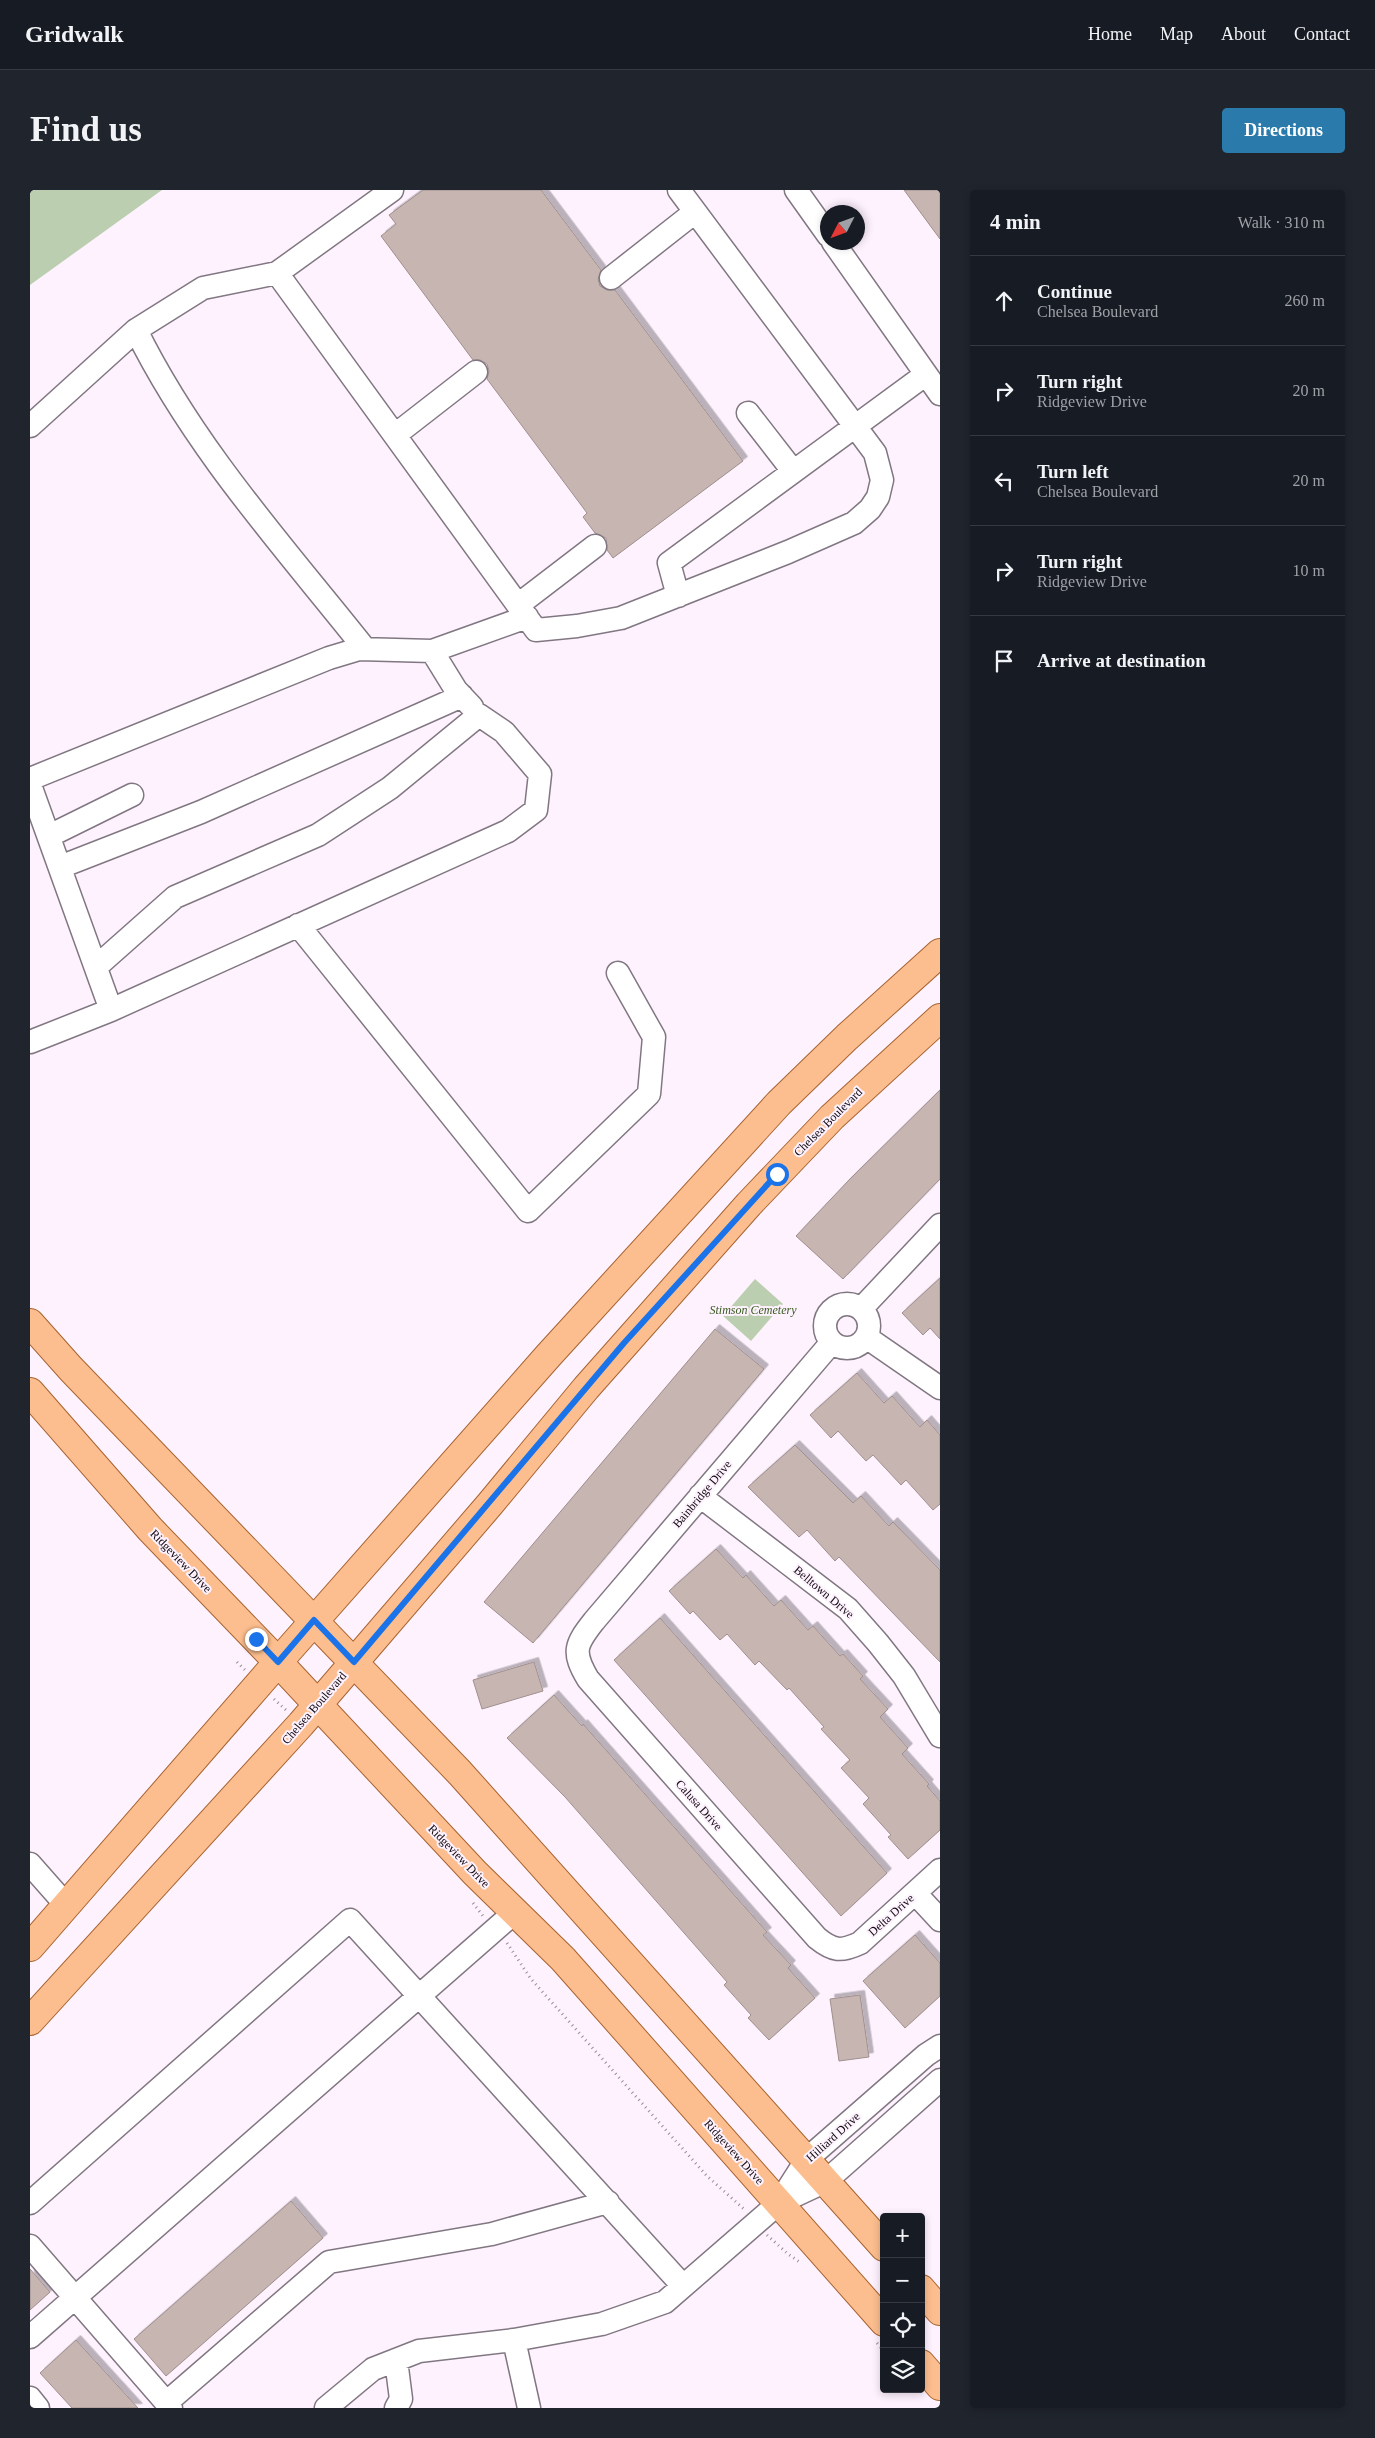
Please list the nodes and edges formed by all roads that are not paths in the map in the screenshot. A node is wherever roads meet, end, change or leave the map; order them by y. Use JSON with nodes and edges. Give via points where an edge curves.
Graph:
{"nodes":[{"id":1,"x":392,"y":190,"type":"edge"},
{"id":2,"x":679,"y":190,"type":"edge"},
{"id":3,"x":796,"y":190,"type":"edge"},
{"id":4,"x":695,"y":212,"type":"junction"},
{"id":5,"x":820,"y":224,"type":"edge"},
{"id":6,"x":839,"y":250,"type":"edge"},
{"id":7,"x":277,"y":273,"type":"junction"},
{"id":8,"x":611,"y":278,"type":"dead end"},
{"id":9,"x":136,"y":330,"type":"junction"},
{"id":10,"x":476,"y":372,"type":"dead end"},
{"id":11,"x":925,"y":374,"type":"junction"},
{"id":12,"x":940,"y":394,"type":"edge"},
{"id":13,"x":748,"y":413,"type":"dead end"},
{"id":14,"x":30,"y":426,"type":"edge"},
{"id":15,"x":855,"y":426,"type":"junction"},
{"id":16,"x":395,"y":435,"type":"junction"},
{"id":17,"x":793,"y":471,"type":"junction"},
{"id":18,"x":595,"y":546,"type":"dead end"},
{"id":19,"x":678,"y":596,"type":"junction"},
{"id":20,"x":522,"y":611,"type":"junction"},
{"id":21,"x":364,"y":649,"type":"junction"},
{"id":22,"x":432,"y":651,"type":"junction"},
{"id":23,"x":462,"y":696,"type":"junction"},
{"id":24,"x":479,"y":715,"type":"junction"},
{"id":25,"x":30,"y":779,"type":"edge"},
{"id":26,"x":30,"y":785,"type":"edge"},
{"id":27,"x":132,"y":796,"type":"dead end"},
{"id":28,"x":49,"y":836,"type":"junction"},
{"id":29,"x":60,"y":867,"type":"junction"},
{"id":30,"x":298,"y":925,"type":"junction"},
{"id":31,"x":940,"y":954,"type":"edge"},
{"id":32,"x":96,"y":967,"type":"junction"},
{"id":33,"x":618,"y":973,"type":"dead end"},
{"id":34,"x":111,"y":1010,"type":"junction"},
{"id":35,"x":940,"y":1018,"type":"edge"},
{"id":36,"x":30,"y":1042,"type":"edge"},
{"id":37,"x":940,"y":1225,"type":"edge"},
{"id":38,"x":862,"y":1309,"type":"junction"},
{"id":39,"x":30,"y":1324,"type":"edge"},
{"id":40,"x":866,"y":1337,"type":"junction"},
{"id":41,"x":832,"y":1342,"type":"junction"},
{"id":42,"x":940,"y":1388,"type":"edge"},
{"id":43,"x":30,"y":1392,"type":"edge"},
{"id":44,"x":700,"y":1496,"type":"junction"},
{"id":45,"x":314,"y":1620,"type":"junction"},
{"id":46,"x":576,"y":1650,"type":"joint"},
{"id":47,"x":278,"y":1662,"type":"junction"},
{"id":48,"x":354,"y":1662,"type":"junction"},
{"id":49,"x":309,"y":1714,"type":"junction"},
{"id":50,"x":940,"y":1736,"type":"edge"},
{"id":51,"x":30,"y":1864,"type":"edge"},
{"id":52,"x":940,"y":1870,"type":"edge"},
{"id":53,"x":915,"y":1893,"type":"junction"},
{"id":54,"x":68,"y":1906,"type":"junction"},
{"id":55,"x":940,"y":1920,"type":"edge"},
{"id":56,"x":505,"y":1921,"type":"junction"},
{"id":57,"x":30,"y":1948,"type":"edge"},
{"id":58,"x":836,"y":1950,"type":"joint"},
{"id":59,"x":420,"y":1995,"type":"junction"},
{"id":60,"x":30,"y":2021,"type":"edge"},
{"id":61,"x":940,"y":2046,"type":"edge"},
{"id":62,"x":940,"y":2080,"type":"edge"},
{"id":63,"x":807,"y":2159,"type":"junction"},
{"id":64,"x":826,"y":2181,"type":"junction"},
{"id":65,"x":30,"y":2202,"type":"edge"},
{"id":66,"x":608,"y":2202,"type":"junction"},
{"id":67,"x":779,"y":2203,"type":"junction"},
{"id":68,"x":880,"y":2242,"type":"edge"},
{"id":69,"x":30,"y":2246,"type":"edge"},
{"id":70,"x":683,"y":2286,"type":"junction"},
{"id":71,"x":925,"y":2294,"type":"edge"},
{"id":72,"x":75,"y":2298,"type":"junction"},
{"id":73,"x":940,"y":2311,"type":"edge"},
{"id":74,"x":877,"y":2329,"type":"edge"},
{"id":75,"x":30,"y":2337,"type":"edge"},
{"id":76,"x":514,"y":2340,"type":"junction"},
{"id":77,"x":396,"y":2360,"type":"junction"},
{"id":78,"x":925,"y":2369,"type":"edge"},
{"id":79,"x":940,"y":2386,"type":"edge"},
{"id":80,"x":30,"y":2398,"type":"edge"},
{"id":81,"x":169,"y":2405,"type":"edge"},
{"id":82,"x":38,"y":2408,"type":"edge"},
{"id":83,"x":326,"y":2408,"type":"edge"},
{"id":84,"x":396,"y":2408,"type":"edge"},
{"id":85,"x":529,"y":2408,"type":"edge"}],
"edges":[{"from":1,"to":7,"type":"street"},
{"from":2,"to":4,"type":"street"},
{"from":3,"to":5,"type":"street"},
{"from":4,"to":8,"type":"street"},
{"from":4,"to":15,"type":"street"},
{"from":6,"to":11,"type":"street"},
{"from":7,"to":9,"type":"street","via":[[203,288]]},
{"from":7,"to":16,"type":"street"},
{"from":9,"to":14,"type":"street"},
{"from":9,"to":21,"type":"street","via":[[156,372],[216,461]]},
{"from":10,"to":16,"type":"street"},
{"from":11,"to":12,"type":"street"},
{"from":11,"to":15,"type":"street"},
{"from":13,"to":17,"type":"street"},
{"from":15,"to":17,"type":"street"},
{"from":15,"to":19,"type":"street","via":[[875,453],[882,480],[878,497],[870,509],[854,523],[833,533]]},
{"from":16,"to":20,"type":"street"},
{"from":17,"to":19,"type":"street","via":[[669,563]]},
{"from":18,"to":20,"type":"street"},
{"from":19,"to":20,"type":"street","via":[[621,618],[536,630]]},
{"from":20,"to":22,"type":"street"},
{"from":21,"to":22,"type":"street"},
{"from":21,"to":25,"type":"street","via":[[328,658]]},
{"from":22,"to":23,"type":"street"},
{"from":23,"to":24,"type":"street"},
{"from":23,"to":29,"type":"street","via":[[201,812]]},
{"from":24,"to":30,"type":"street","via":[[504,732],[540,774],[536,810],[508,831]]},
{"from":24,"to":32,"type":"street","via":[[390,788],[318,835],[175,897]]},
{"from":26,"to":28,"type":"street"},
{"from":27,"to":28,"type":"street"},
{"from":28,"to":29,"type":"street"},
{"from":29,"to":32,"type":"street"},
{"from":30,"to":33,"type":"street","via":[[528,1211],[648,1094],[654,1037]]},
{"from":30,"to":34,"type":"street"},
{"from":31,"to":45,"type":"main road","via":[[779,1103],[548,1356]]},
{"from":32,"to":34,"type":"street"},
{"from":34,"to":36,"type":"street"},
{"from":35,"to":48,"type":"main road","name":"Chelsea Boulevard","via":[[832,1117],[749,1204],[586,1388]]},
{"from":37,"to":38,"type":"street"},
{"from":38,"to":40,"type":"street","via":[[868,1318]]},
{"from":38,"to":41,"type":"street","via":[[845,1304],[832,1309],[825,1322]]},
{"from":39,"to":45,"type":"main road"},
{"from":40,"to":41,"type":"street","via":[[853,1347],[838,1346]]},
{"from":40,"to":42,"type":"street"},
{"from":41,"to":44,"type":"street","name":"Bainbridge Drive"},
{"from":43,"to":47,"type":"main road","name":"Ridgeview Drive","via":[[150,1529]]},
{"from":44,"to":46,"type":"street","name":"Bainbridge Drive","via":[[582,1635]]},
{"from":44,"to":50,"type":"street","name":"Belltown Drive","via":[[848,1609],[904,1676]]},
{"from":45,"to":47,"type":"main road"},
{"from":45,"to":48,"type":"main road"},
{"from":46,"to":58,"type":"street","name":"Calusa Drive","via":[[579,1664],[588,1679],[817,1938]]},
{"from":47,"to":49,"type":"main road","name":"Ridgeview Drive"},
{"from":47,"to":54,"type":"main road"},
{"from":48,"to":49,"type":"main road","name":"Chelsea Boulevard"},
{"from":48,"to":63,"type":"main road","via":[[460,1772]]},
{"from":49,"to":56,"type":"main road","name":"Ridgeview Drive","via":[[475,1873]]},
{"from":49,"to":60,"type":"main road","name":"Chelsea Boulevard"},
{"from":51,"to":54,"type":"street"},
{"from":52,"to":53,"type":"street","name":"Delta Drive"},
{"from":53,"to":55,"type":"street"},
{"from":53,"to":58,"type":"street","name":"Delta Drive","via":[[860,1943]]},
{"from":54,"to":57,"type":"main road"},
{"from":56,"to":59,"type":"street"},
{"from":56,"to":67,"type":"main road","name":"Ridgeview Drive","via":[[563,1959]]},
{"from":59,"to":65,"type":"street","via":[[350,1920]]},
{"from":59,"to":66,"type":"street"},
{"from":59,"to":72,"type":"street"},
{"from":61,"to":63,"type":"street","name":"Hilliard Drive"},
{"from":62,"to":64,"type":"street"},
{"from":63,"to":64,"type":"main road"},
{"from":63,"to":67,"type":"street","name":"Hilliard Drive"},
{"from":64,"to":67,"type":"street"},
{"from":64,"to":68,"type":"main road"},
{"from":66,"to":70,"type":"street"},
{"from":66,"to":81,"type":"street","via":[[492,2234],[329,2262]]},
{"from":67,"to":70,"type":"street"},
{"from":67,"to":74,"type":"main road","name":"Ridgeview Drive"},
{"from":69,"to":72,"type":"street"},
{"from":70,"to":76,"type":"street","via":[[666,2302],[602,2324]]},
{"from":71,"to":73,"type":"main road"},
{"from":72,"to":75,"type":"street"},
{"from":72,"to":81,"type":"street"},
{"from":76,"to":77,"type":"street","via":[[419,2351]]},
{"from":76,"to":85,"type":"street"},
{"from":77,"to":83,"type":"street","via":[[373,2369]]},
{"from":77,"to":84,"type":"street","via":[[401,2399]]},
{"from":78,"to":79,"type":"main road"},
{"from":80,"to":82,"type":"street"}]}
